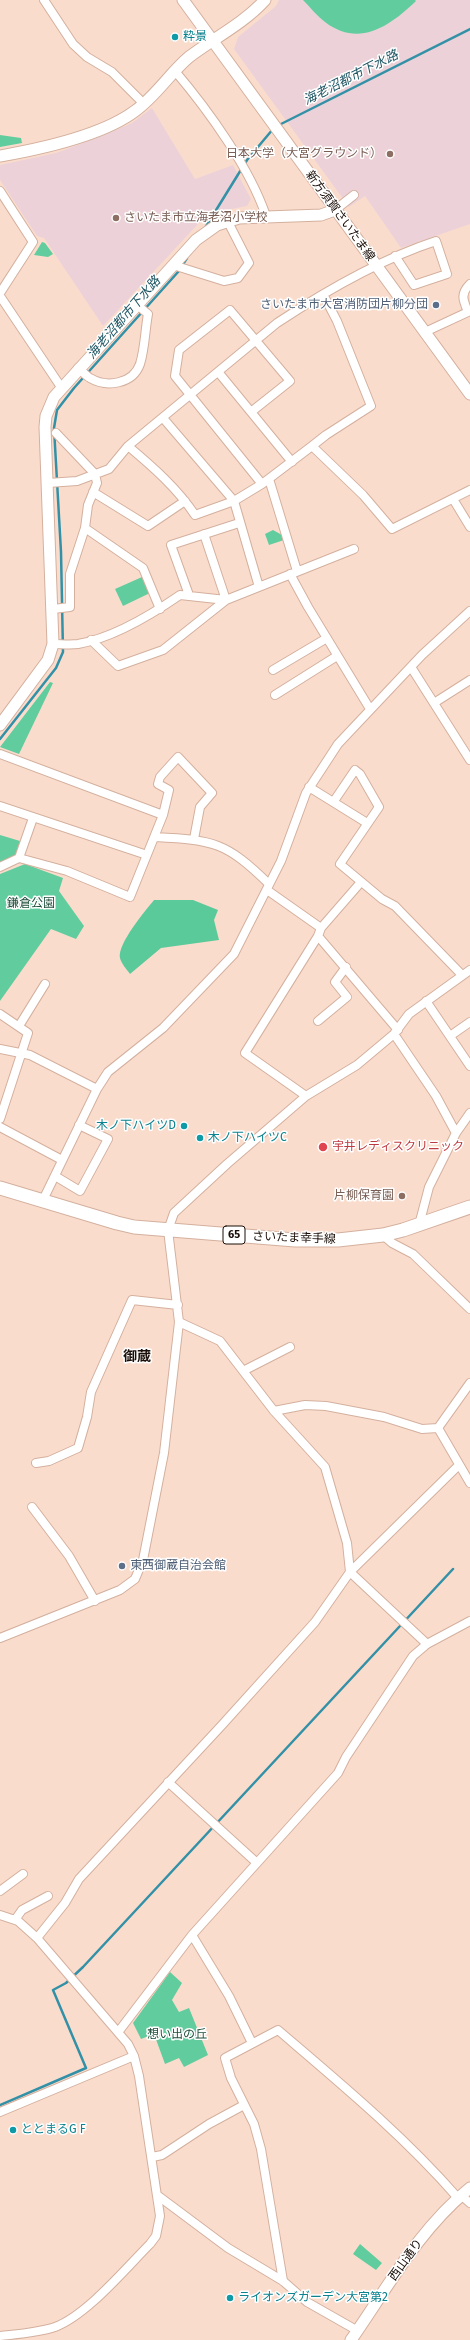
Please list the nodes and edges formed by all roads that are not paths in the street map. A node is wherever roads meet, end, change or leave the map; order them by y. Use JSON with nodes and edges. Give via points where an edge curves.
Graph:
{"nodes":[{"id":1,"x":44,"y":0,"type":"edge"},
{"id":2,"x":183,"y":0,"type":"edge"},
{"id":3,"x":265,"y":0,"type":"edge"},
{"id":4,"x":213,"y":41,"type":"junction"},
{"id":5,"x":175,"y":71,"type":"junction"},
{"id":6,"x":144,"y":104,"type":"junction"},
{"id":7,"x":0,"y":156,"type":"edge"},
{"id":8,"x":0,"y":191,"type":"edge"},
{"id":9,"x":354,"y":195,"type":"dead end"},
{"id":10,"x":336,"y":210,"type":"junction"},
{"id":11,"x":266,"y":216,"type":"junction"},
{"id":12,"x":226,"y":220,"type":"junction"},
{"id":13,"x":395,"y":256,"type":"junction"},
{"id":14,"x":172,"y":265,"type":"junction"},
{"id":15,"x":376,"y":266,"type":"junction"},
{"id":16,"x":470,"y":284,"type":"edge"},
{"id":17,"x":0,"y":293,"type":"edge"},
{"id":18,"x":0,"y":296,"type":"edge"},
{"id":19,"x":324,"y":296,"type":"junction"},
{"id":20,"x":136,"y":304,"type":"junction"},
{"id":21,"x":469,"y":311,"type":"edge"},
{"id":22,"x":425,"y":332,"type":"junction"},
{"id":23,"x":258,"y":341,"type":"junction"},
{"id":24,"x":78,"y":368,"type":"junction"},
{"id":25,"x":219,"y":373,"type":"junction"},
{"id":26,"x":61,"y":387,"type":"junction"},
{"id":27,"x":470,"y":394,"type":"edge"},
{"id":28,"x":191,"y":396,"type":"junction"},
{"id":29,"x":251,"y":412,"type":"junction"},
{"id":30,"x":163,"y":418,"type":"junction"},
{"id":31,"x":56,"y":433,"type":"dead end"},
{"id":32,"x":128,"y":446,"type":"junction"},
{"id":33,"x":312,"y":446,"type":"junction"},
{"id":34,"x":292,"y":462,"type":"junction"},
{"id":35,"x":95,"y":474,"type":"junction"},
{"id":36,"x":265,"y":481,"type":"junction"},
{"id":37,"x":48,"y":483,"type":"junction"},
{"id":38,"x":470,"y":490,"type":"edge"},
{"id":39,"x":93,"y":492,"type":"junction"},
{"id":40,"x":453,"y":499,"type":"junction"},
{"id":41,"x":185,"y":500,"type":"junction"},
{"id":42,"x":234,"y":501,"type":"junction"},
{"id":43,"x":239,"y":523,"type":"junction"},
{"id":44,"x":85,"y":528,"type":"junction"},
{"id":45,"x":470,"y":528,"type":"edge"},
{"id":46,"x":204,"y":534,"type":"junction"},
{"id":47,"x":354,"y":549,"type":"dead end"},
{"id":48,"x":294,"y":573,"type":"junction"},
{"id":49,"x":259,"y":587,"type":"junction"},
{"id":50,"x":189,"y":595,"type":"junction"},
{"id":51,"x":226,"y":600,"type":"junction"},
{"id":52,"x":53,"y":609,"type":"junction"},
{"id":53,"x":160,"y":609,"type":"junction"},
{"id":54,"x":470,"y":611,"type":"edge"},
{"id":55,"x":327,"y":638,"type":"junction"},
{"id":56,"x":90,"y":640,"type":"junction"},
{"id":57,"x":61,"y":644,"type":"junction"},
{"id":58,"x":337,"y":656,"type":"junction"},
{"id":59,"x":411,"y":667,"type":"junction"},
{"id":60,"x":273,"y":670,"type":"dead end"},
{"id":61,"x":470,"y":680,"type":"edge"},
{"id":62,"x":275,"y":696,"type":"dead end"},
{"id":63,"x":434,"y":703,"type":"junction"},
{"id":64,"x":370,"y":709,"type":"junction"},
{"id":65,"x":0,"y":725,"type":"edge"},
{"id":66,"x":0,"y":754,"type":"edge"},
{"id":67,"x":470,"y":760,"type":"edge"},
{"id":68,"x":309,"y":787,"type":"junction"},
{"id":69,"x":334,"y":802,"type":"junction"},
{"id":70,"x":0,"y":806,"type":"edge"},
{"id":71,"x":163,"y":815,"type":"junction"},
{"id":72,"x":33,"y":818,"type":"junction"},
{"id":73,"x":367,"y":823,"type":"junction"},
{"id":74,"x":154,"y":837,"type":"junction"},
{"id":75,"x":194,"y":839,"type":"junction"},
{"id":76,"x":147,"y":855,"type":"junction"},
{"id":77,"x":19,"y":858,"type":"junction"},
{"id":78,"x":0,"y":867,"type":"edge"},
{"id":79,"x":361,"y":882,"type":"junction"},
{"id":80,"x":268,"y":887,"type":"junction"},
{"id":81,"x":320,"y":932,"type":"junction"},
{"id":82,"x":346,"y":967,"type":"junction"},
{"id":83,"x":470,"y":970,"type":"edge"},
{"id":84,"x":462,"y":975,"type":"junction"},
{"id":85,"x":45,"y":984,"type":"dead end"},
{"id":86,"x":426,"y":1001,"type":"junction"},
{"id":87,"x":0,"y":1014,"type":"edge"},
{"id":88,"x":318,"y":1021,"type":"dead end"},
{"id":89,"x":470,"y":1022,"type":"edge"},
{"id":90,"x":18,"y":1026,"type":"junction"},
{"id":91,"x":396,"y":1032,"type":"junction"},
{"id":92,"x":450,"y":1036,"type":"junction"},
{"id":93,"x":0,"y":1049,"type":"edge"},
{"id":94,"x":22,"y":1053,"type":"junction"},
{"id":95,"x":470,"y":1066,"type":"edge"},
{"id":96,"x":97,"y":1089,"type":"junction"},
{"id":97,"x":306,"y":1096,"type":"junction"},
{"id":98,"x":2,"y":1103,"type":"edge"},
{"id":99,"x":470,"y":1113,"type":"edge"},
{"id":100,"x":0,"y":1119,"type":"edge"},
{"id":101,"x":79,"y":1125,"type":"junction"},
{"id":102,"x":0,"y":1127,"type":"edge"},
{"id":103,"x":456,"y":1133,"type":"junction"},
{"id":104,"x":62,"y":1160,"type":"junction"},
{"id":105,"x":55,"y":1176,"type":"junction"},
{"id":106,"x":0,"y":1188,"type":"edge"},
{"id":107,"x":43,"y":1200,"type":"junction"},
{"id":108,"x":470,"y":1208,"type":"edge"},
{"id":109,"x":419,"y":1225,"type":"junction"},
{"id":110,"x":168,"y":1230,"type":"junction"},
{"id":111,"x":383,"y":1234,"type":"junction"},
{"id":112,"x":178,"y":1305,"type":"junction"},
{"id":113,"x":470,"y":1307,"type":"edge"},
{"id":114,"x":179,"y":1322,"type":"junction"},
{"id":115,"x":290,"y":1347,"type":"dead end"},
{"id":116,"x":243,"y":1371,"type":"junction"},
{"id":117,"x":470,"y":1384,"type":"edge"},
{"id":118,"x":274,"y":1411,"type":"junction"},
{"id":119,"x":438,"y":1428,"type":"junction"},
{"id":120,"x":36,"y":1463,"type":"dead end"},
{"id":121,"x":460,"y":1465,"type":"junction"},
{"id":122,"x":470,"y":1483,"type":"edge"},
{"id":123,"x":32,"y":1507,"type":"dead end"},
{"id":124,"x":350,"y":1572,"type":"junction"},
{"id":125,"x":94,"y":1601,"type":"junction"},
{"id":126,"x":470,"y":1620,"type":"edge"},
{"id":127,"x":0,"y":1638,"type":"edge"},
{"id":128,"x":427,"y":1644,"type":"junction"},
{"id":129,"x":168,"y":1782,"type":"junction"},
{"id":130,"x":257,"y":1863,"type":"junction"},
{"id":131,"x":24,"y":1874,"type":"dead end"},
{"id":132,"x":0,"y":1891,"type":"edge"},
{"id":133,"x":48,"y":1896,"type":"dead end"},
{"id":134,"x":0,"y":1915,"type":"edge"},
{"id":135,"x":15,"y":1920,"type":"junction"},
{"id":136,"x":192,"y":1934,"type":"junction"},
{"id":137,"x":37,"y":1938,"type":"junction"},
{"id":138,"x":119,"y":2031,"type":"junction"},
{"id":139,"x":252,"y":2043,"type":"junction"},
{"id":140,"x":134,"y":2056,"type":"junction"},
{"id":141,"x":244,"y":2105,"type":"junction"},
{"id":142,"x":0,"y":2112,"type":"edge"},
{"id":143,"x":152,"y":2157,"type":"junction"},
{"id":144,"x":470,"y":2188,"type":"edge"},
{"id":145,"x":157,"y":2196,"type":"junction"},
{"id":146,"x":459,"y":2197,"type":"junction"},
{"id":147,"x":470,"y":2204,"type":"edge"},
{"id":148,"x":283,"y":2281,"type":"junction"},
{"id":149,"x":358,"y":2331,"type":"junction"},
{"id":150,"x":0,"y":2336,"type":"edge"},
{"id":151,"x":351,"y":2340,"type":"edge"}],
"edges":[{"from":1,"to":6,"type":"street","via":[[73,44],[86,57],[112,72]]},
{"from":2,"to":4,"type":"street","name":"新方須賀さいたま線"},
{"from":3,"to":4,"type":"street","via":[[246,18]]},
{"from":4,"to":5,"type":"street","via":[[188,58]]},
{"from":4,"to":10,"type":"street","name":"新方須賀さいたま線"},
{"from":5,"to":6,"type":"street"},
{"from":5,"to":11,"type":"street","via":[[208,112],[256,190]]},
{"from":6,"to":7,"type":"street","via":[[130,115],[78,137],[40,149]]},
{"from":8,"to":17,"type":"street","via":[[33,242]]},
{"from":9,"to":10,"type":"street"},
{"from":10,"to":11,"type":"street","via":[[321,215]]},
{"from":10,"to":15,"type":"street","name":"新方須賀さいたま線"},
{"from":11,"to":12,"type":"street"},
{"from":12,"to":14,"type":"street","via":[[207,230]]},
{"from":12,"to":14,"type":"street","via":[[250,263],[238,278],[224,281]]},
{"from":13,"to":13,"type":"street","via":[[414,285],[447,274],[436,241]]},
{"from":13,"to":15,"type":"street"},
{"from":14,"to":20,"type":"street"},
{"from":15,"to":19,"type":"street"},
{"from":15,"to":22,"type":"street","name":"新方須賀さいたま線"},
{"from":16,"to":21,"type":"street","via":[[462,297]]},
{"from":18,"to":26,"type":"street"},
{"from":19,"to":23,"type":"street","via":[[277,324]]},
{"from":19,"to":33,"type":"street","via":[[337,321],[371,406]]},
{"from":20,"to":24,"type":"street"},
{"from":20,"to":24,"type":"street","via":[[148,314],[140,364],[134,373],[120,382],[109,383],[90,379]]},
{"from":21,"to":22,"type":"street"},
{"from":22,"to":27,"type":"street","name":"新方須賀さいたま線"},
{"from":23,"to":25,"type":"street"},
{"from":23,"to":28,"type":"street","via":[[230,310],[179,350],[175,376]]},
{"from":23,"to":29,"type":"street","via":[[290,381]]},
{"from":24,"to":26,"type":"street"},
{"from":25,"to":28,"type":"street"},
{"from":25,"to":29,"type":"street"},
{"from":26,"to":37,"type":"street","via":[[46,416]]},
{"from":28,"to":30,"type":"street"},
{"from":28,"to":36,"type":"street"},
{"from":29,"to":34,"type":"street"},
{"from":30,"to":32,"type":"street"},
{"from":30,"to":42,"type":"street"},
{"from":31,"to":35,"type":"street"},
{"from":32,"to":35,"type":"street","via":[[109,469]]},
{"from":32,"to":41,"type":"street","via":[[158,471]]},
{"from":33,"to":34,"type":"street"},
{"from":33,"to":40,"type":"street","via":[[363,495],[392,529]]},
{"from":34,"to":36,"type":"street"},
{"from":35,"to":37,"type":"street","via":[[77,481]]},
{"from":35,"to":39,"type":"street","via":[[97,483]]},
{"from":36,"to":42,"type":"street"},
{"from":36,"to":48,"type":"street"},
{"from":37,"to":52,"type":"street"},
{"from":38,"to":40,"type":"street"},
{"from":39,"to":41,"type":"street","via":[[148,526]]},
{"from":39,"to":44,"type":"street","via":[[88,505]]},
{"from":40,"to":45,"type":"street"},
{"from":41,"to":42,"type":"street","via":[[195,515]]},
{"from":42,"to":43,"type":"street"},
{"from":43,"to":46,"type":"street"},
{"from":43,"to":49,"type":"street"},
{"from":44,"to":52,"type":"street","via":[[72,564],[70,607]]},
{"from":44,"to":53,"type":"street","via":[[143,568]]},
{"from":46,"to":50,"type":"street","via":[[171,545]]},
{"from":46,"to":51,"type":"street"},
{"from":47,"to":48,"type":"street"},
{"from":48,"to":49,"type":"street"},
{"from":48,"to":55,"type":"street"},
{"from":49,"to":51,"type":"street"},
{"from":50,"to":51,"type":"street"},
{"from":50,"to":53,"type":"street","via":[[180,595]]},
{"from":51,"to":56,"type":"street","via":[[163,650],[118,666]]},
{"from":52,"to":57,"type":"street"},
{"from":53,"to":56,"type":"street","via":[[146,618]]},
{"from":54,"to":59,"type":"street"},
{"from":55,"to":58,"type":"street"},
{"from":55,"to":60,"type":"street"},
{"from":56,"to":57,"type":"street"},
{"from":57,"to":65,"type":"street"},
{"from":58,"to":62,"type":"street"},
{"from":58,"to":64,"type":"street"},
{"from":59,"to":63,"type":"street"},
{"from":59,"to":64,"type":"street"},
{"from":61,"to":63,"type":"street"},
{"from":63,"to":67,"type":"street"},
{"from":64,"to":68,"type":"street","via":[[338,744]]},
{"from":66,"to":71,"type":"street"},
{"from":68,"to":69,"type":"street"},
{"from":68,"to":80,"type":"street","via":[[281,861]]},
{"from":69,"to":73,"type":"street"},
{"from":69,"to":73,"type":"street","via":[[355,770],[360,774],[379,808]]},
{"from":70,"to":72,"type":"street"},
{"from":71,"to":74,"type":"street"},
{"from":71,"to":75,"type":"street","via":[[170,794],[169,790],[158,784],[160,777],[178,757],[212,794],[200,807]]},
{"from":72,"to":76,"type":"street"},
{"from":72,"to":77,"type":"street"},
{"from":73,"to":79,"type":"street","via":[[340,864]]},
{"from":74,"to":75,"type":"street"},
{"from":74,"to":76,"type":"street"},
{"from":75,"to":80,"type":"street","via":[[219,845],[231,851],[244,860]]},
{"from":76,"to":77,"type":"street","via":[[130,897],[67,871]]},
{"from":77,"to":78,"type":"street"},
{"from":79,"to":81,"type":"street"},
{"from":79,"to":84,"type":"street","via":[[395,906]]},
{"from":80,"to":81,"type":"street"},
{"from":80,"to":96,"type":"street","via":[[234,954],[163,1028],[108,1072]]},
{"from":81,"to":82,"type":"street"},
{"from":81,"to":97,"type":"street","via":[[245,1053]]},
{"from":82,"to":88,"type":"street","via":[[335,982],[347,997]]},
{"from":82,"to":91,"type":"street"},
{"from":83,"to":84,"type":"street"},
{"from":84,"to":86,"type":"street"},
{"from":85,"to":90,"type":"street"},
{"from":86,"to":91,"type":"street","via":[[409,1014]]},
{"from":86,"to":92,"type":"street"},
{"from":87,"to":90,"type":"street"},
{"from":89,"to":92,"type":"street"},
{"from":90,"to":94,"type":"street","via":[[28,1033]]},
{"from":91,"to":97,"type":"street","via":[[357,1066]]},
{"from":91,"to":103,"type":"street"},
{"from":92,"to":95,"type":"street"},
{"from":93,"to":94,"type":"street"},
{"from":94,"to":96,"type":"street"},
{"from":94,"to":98,"type":"street"},
{"from":96,"to":101,"type":"street"},
{"from":97,"to":110,"type":"street","via":[[181,1205],[174,1213]]},
{"from":98,"to":100,"type":"street"},
{"from":99,"to":103,"type":"street"},
{"from":101,"to":104,"type":"street"},
{"from":101,"to":105,"type":"street","via":[[108,1139],[80,1191]]},
{"from":102,"to":104,"type":"street"},
{"from":103,"to":109,"type":"street","via":[[429,1187]]},
{"from":104,"to":105,"type":"street"},
{"from":105,"to":107,"type":"street"},
{"from":106,"to":107,"type":"main road","name":"さいたま幸手線","number":"65"},
{"from":107,"to":110,"type":"main road","name":"さいたま幸手線","number":"65","via":[[117,1224]]},
{"from":108,"to":109,"type":"main road","name":"さいたま幸手線","number":"65"},
{"from":109,"to":111,"type":"main road","name":"さいたま幸手線","number":"65"},
{"from":110,"to":111,"type":"main road","name":"さいたま幸手線","number":"65","via":[[320,1241]]},
{"from":110,"to":112,"type":"street"},
{"from":111,"to":113,"type":"street","via":[[392,1244],[414,1254]]},
{"from":112,"to":114,"type":"street"},
{"from":112,"to":120,"type":"street","via":[[132,1300],[91,1392],[88,1417],[78,1448],[49,1461]]},
{"from":114,"to":116,"type":"street","via":[[220,1341]]},
{"from":114,"to":125,"type":"street","via":[[163,1460],[143,1560],[135,1579],[120,1590]]},
{"from":115,"to":116,"type":"street"},
{"from":116,"to":118,"type":"street"},
{"from":117,"to":119,"type":"street"},
{"from":118,"to":119,"type":"street","via":[[305,1405],[326,1406],[384,1417],[422,1429]]},
{"from":118,"to":124,"type":"street","via":[[324,1467],[347,1543]]},
{"from":119,"to":121,"type":"street"},
{"from":121,"to":122,"type":"street"},
{"from":121,"to":124,"type":"street"},
{"from":123,"to":125,"type":"street","via":[[69,1556]]},
{"from":124,"to":128,"type":"street"},
{"from":124,"to":129,"type":"street","via":[[315,1622]]},
{"from":125,"to":127,"type":"street"},
{"from":126,"to":128,"type":"street"},
{"from":128,"to":130,"type":"street","via":[[413,1656],[338,1773]]},
{"from":129,"to":130,"type":"street"},
{"from":129,"to":137,"type":"street","via":[[79,1879],[65,1904]]},
{"from":130,"to":136,"type":"street"},
{"from":131,"to":132,"type":"street"},
{"from":133,"to":135,"type":"street","via":[[22,1910]]},
{"from":134,"to":135,"type":"street"},
{"from":135,"to":137,"type":"street"},
{"from":136,"to":138,"type":"street"},
{"from":136,"to":139,"type":"street","via":[[230,1996]]},
{"from":137,"to":138,"type":"street"},
{"from":138,"to":140,"type":"street"},
{"from":139,"to":141,"type":"street","via":[[225,2058],[226,2066]]},
{"from":139,"to":146,"type":"street","via":[[278,2030],[349,2090]]},
{"from":140,"to":142,"type":"street"},
{"from":140,"to":143,"type":"street"},
{"from":141,"to":143,"type":"street","via":[[208,2124],[167,2152]]},
{"from":141,"to":148,"type":"street","via":[[254,2124],[261,2150]]},
{"from":143,"to":145,"type":"street"},
{"from":144,"to":146,"type":"street","name":"西山通り"},
{"from":145,"to":148,"type":"street","via":[[228,2248]]},
{"from":145,"to":150,"type":"street","via":[[160,2216],[156,2236],[102,2293],[69,2320],[56,2326],[42,2331]]},
{"from":146,"to":147,"type":"street"},
{"from":146,"to":149,"type":"street","name":"西山通り","via":[[411,2251]]},
{"from":148,"to":149,"type":"street","via":[[307,2302]]},
{"from":149,"to":151,"type":"street","name":"西山通り"}]}
